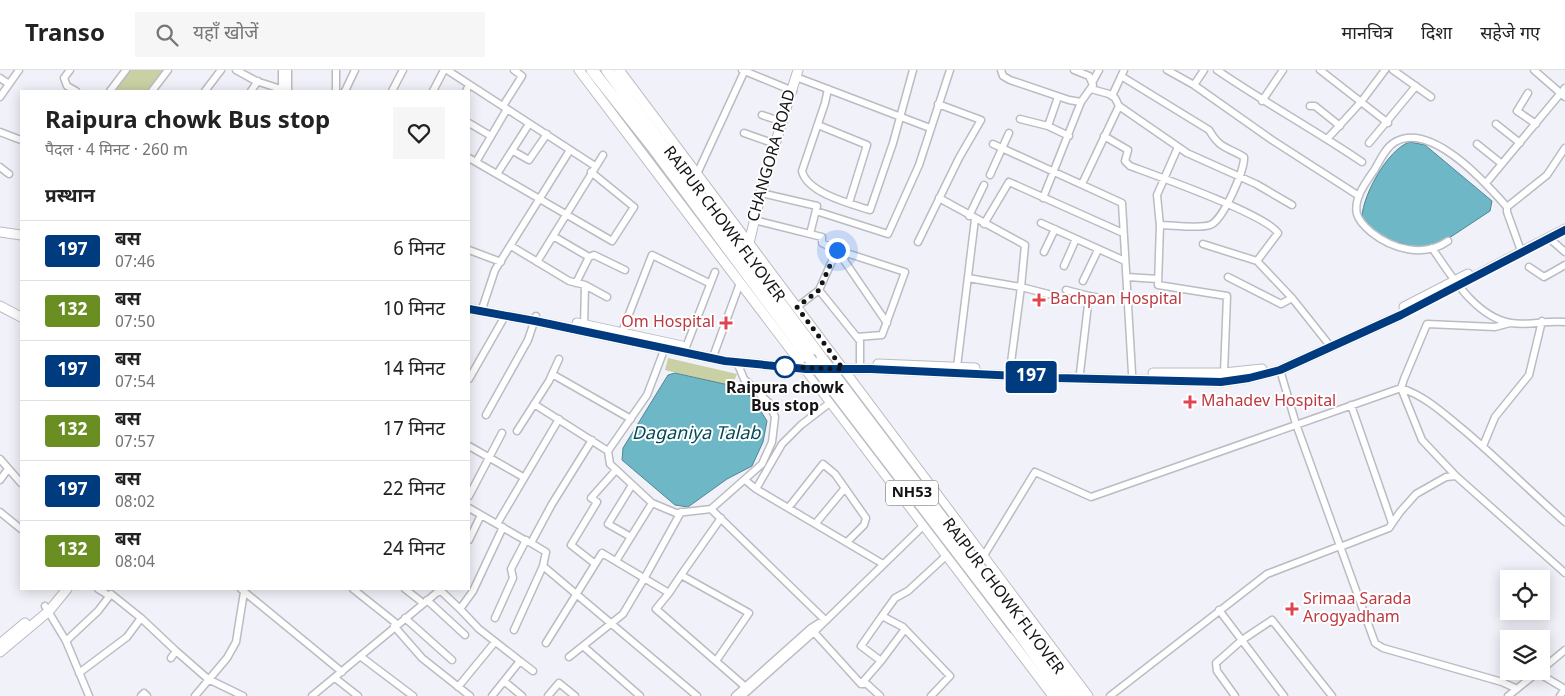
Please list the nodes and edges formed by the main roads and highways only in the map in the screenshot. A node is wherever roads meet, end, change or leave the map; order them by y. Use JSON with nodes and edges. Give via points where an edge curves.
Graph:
{"nodes":[{"id":1,"x":592,"y":70,"type":"edge"},
{"id":2,"x":607,"y":70,"type":"edge"},
{"id":3,"x":656,"y":144,"type":"junction"},
{"id":4,"x":1019,"y":627,"type":"junction"},
{"id":5,"x":1054,"y":691,"type":"edge"},
{"id":6,"x":1082,"y":695,"type":"edge"},
{"id":7,"x":1064,"y":696,"type":"edge"}],
"edges":[{"from":1,"to":3,"type":"highway","name":"RAIPUR CHOWK FLYOVER","number":"NH53","via":[[602,92]]},
{"from":2,"to":3,"type":"highway","name":"RAIPUR CHOWK FLYOVER","number":"NH53","via":[[625,86]]},
{"from":3,"to":4,"type":"highway","name":"RAIPUR CHOWK FLYOVER","number":"NH53","bridge":true},
{"from":4,"to":5,"type":"highway","name":"RAIPUR CHOWK FLYOVER","number":"NH53"},
{"from":4,"to":6,"type":"highway","name":"RAIPUR CHOWK FLYOVER","number":"NH53"},
{"from":5,"to":7,"type":"highway","number":"NH53"}]}
